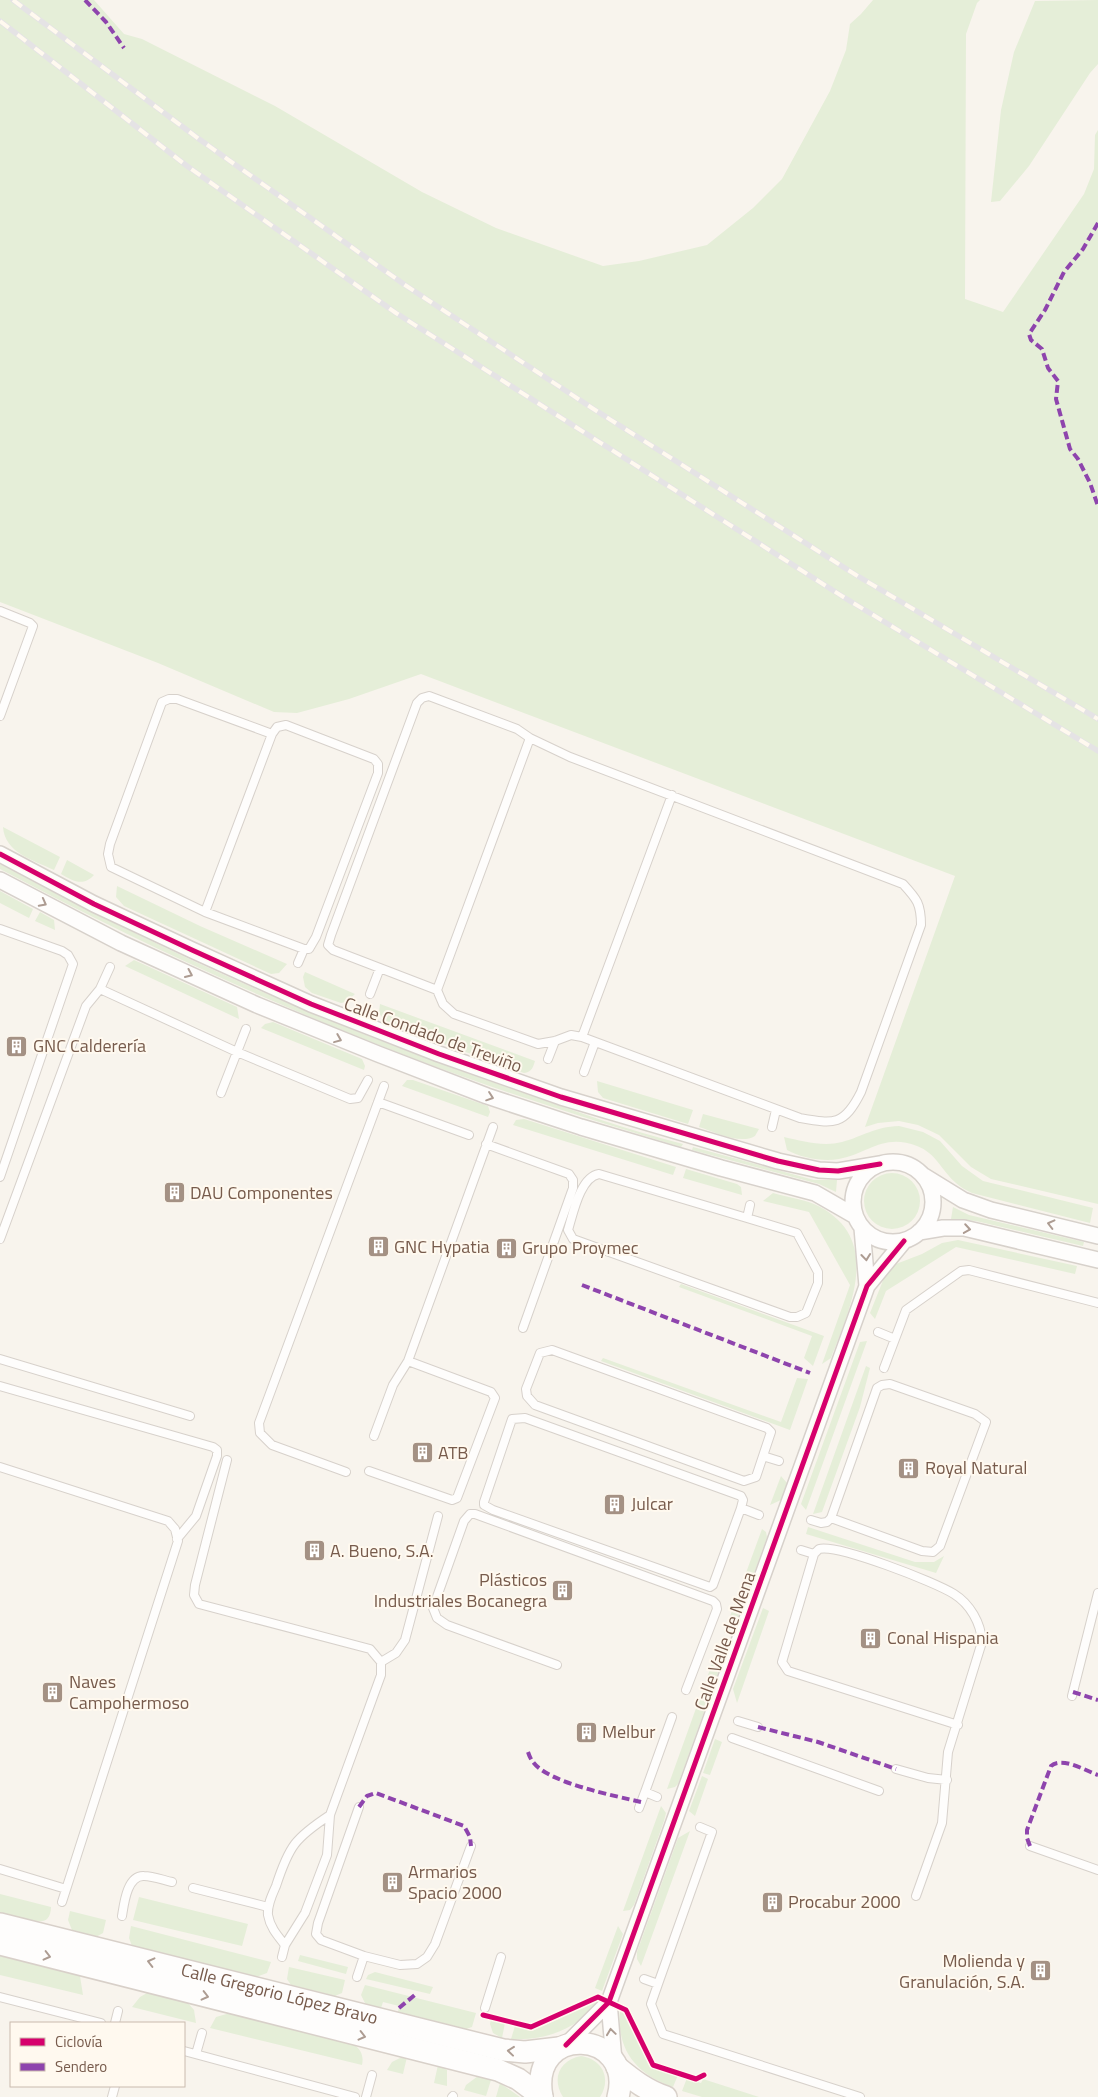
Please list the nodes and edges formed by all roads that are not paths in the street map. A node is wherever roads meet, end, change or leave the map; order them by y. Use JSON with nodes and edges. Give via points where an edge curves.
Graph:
{"nodes":[{"id":1,"x":0,"y":611,"type":"edge"},
{"id":2,"x":0,"y":716,"type":"edge"},
{"id":3,"x":272,"y":734,"type":"junction"},
{"id":4,"x":530,"y":738,"type":"junction"},
{"id":5,"x":672,"y":795,"type":"junction"},
{"id":6,"x":0,"y":854,"type":"edge"},
{"id":7,"x":111,"y":866,"type":"junction"},
{"id":8,"x":107,"y":875,"type":"dead end"},
{"id":9,"x":0,"y":880,"type":"edge"},
{"id":10,"x":205,"y":912,"type":"junction"},
{"id":11,"x":0,"y":929,"type":"edge"},
{"id":12,"x":304,"y":949,"type":"junction"},
{"id":13,"x":298,"y":963,"type":"dead end"},
{"id":14,"x":110,"y":967,"type":"dead end"},
{"id":15,"x":380,"y":968,"type":"junction"},
{"id":16,"x":100,"y":989,"type":"junction"},
{"id":17,"x":437,"y":990,"type":"junction"},
{"id":18,"x":370,"y":994,"type":"dead end"},
{"id":19,"x":246,"y":1029,"type":"dead end"},
{"id":20,"x":582,"y":1037,"type":"junction"},
{"id":21,"x":555,"y":1041,"type":"junction"},
{"id":22,"x":595,"y":1042,"type":"junction"},
{"id":23,"x":237,"y":1052,"type":"junction"},
{"id":24,"x":548,"y":1059,"type":"dead end"},
{"id":25,"x":584,"y":1072,"type":"dead end"},
{"id":26,"x":368,"y":1080,"type":"dead end"},
{"id":27,"x":384,"y":1086,"type":"dead end"},
{"id":28,"x":220,"y":1093,"type":"dead end"},
{"id":29,"x":378,"y":1102,"type":"junction"},
{"id":30,"x":776,"y":1110,"type":"junction"},
{"id":31,"x":492,"y":1127,"type":"dead end"},
{"id":32,"x":772,"y":1127,"type":"dead end"},
{"id":33,"x":469,"y":1135,"type":"dead end"},
{"id":34,"x":486,"y":1144,"type":"junction"},
{"id":35,"x":880,"y":1164,"type":"junction"},
{"id":36,"x":923,"y":1175,"type":"junction"},
{"id":37,"x":0,"y":1177,"type":"edge"},
{"id":38,"x":750,"y":1205,"type":"dead end"},
{"id":39,"x":747,"y":1218,"type":"junction"},
{"id":40,"x":859,"y":1222,"type":"junction"},
{"id":41,"x":919,"y":1232,"type":"junction"},
{"id":42,"x":1098,"y":1236,"type":"edge"},
{"id":43,"x":0,"y":1239,"type":"edge"},
{"id":44,"x":904,"y":1241,"type":"junction"},
{"id":45,"x":1098,"y":1260,"type":"edge"},
{"id":46,"x":867,"y":1286,"type":"junction"},
{"id":47,"x":1098,"y":1303,"type":"edge"},
{"id":48,"x":522,"y":1328,"type":"dead end"},
{"id":49,"x":878,"y":1332,"type":"dead end"},
{"id":50,"x":895,"y":1339,"type":"junction"},
{"id":51,"x":0,"y":1359,"type":"edge"},
{"id":52,"x":408,"y":1360,"type":"junction"},
{"id":53,"x":884,"y":1368,"type":"dead end"},
{"id":54,"x":0,"y":1386,"type":"edge"},
{"id":55,"x":190,"y":1416,"type":"dead end"},
{"id":56,"x":374,"y":1436,"type":"dead end"},
{"id":57,"x":763,"y":1456,"type":"junction"},
{"id":58,"x":227,"y":1460,"type":"dead end"},
{"id":59,"x":779,"y":1461,"type":"dead end"},
{"id":60,"x":0,"y":1467,"type":"edge"},
{"id":61,"x":369,"y":1470,"type":"dead end"},
{"id":62,"x":346,"y":1472,"type":"dead end"},
{"id":63,"x":741,"y":1508,"type":"junction"},
{"id":64,"x":759,"y":1515,"type":"dead end"},
{"id":65,"x":438,"y":1516,"type":"dead end"},
{"id":66,"x":830,"y":1518,"type":"junction"},
{"id":67,"x":811,"y":1520,"type":"dead end"},
{"id":68,"x":177,"y":1539,"type":"junction"},
{"id":69,"x":801,"y":1550,"type":"dead end"},
{"id":70,"x":814,"y":1554,"type":"junction"},
{"id":71,"x":1098,"y":1593,"type":"edge"},
{"id":72,"x":381,"y":1662,"type":"junction"},
{"id":73,"x":558,"y":1665,"type":"dead end"},
{"id":74,"x":686,"y":1690,"type":"dead end"},
{"id":75,"x":1072,"y":1696,"type":"dead end"},
{"id":76,"x":672,"y":1716,"type":"dead end"},
{"id":77,"x":738,"y":1721,"type":"dead end"},
{"id":78,"x":958,"y":1725,"type":"junction"},
{"id":79,"x":758,"y":1727,"type":"dead end"},
{"id":80,"x":732,"y":1738,"type":"dead end"},
{"id":81,"x":896,"y":1769,"type":"dead end"},
{"id":82,"x":946,"y":1780,"type":"junction"},
{"id":83,"x":879,"y":1791,"type":"dead end"},
{"id":84,"x":645,"y":1792,"type":"junction"},
{"id":85,"x":657,"y":1797,"type":"dead end"},
{"id":86,"x":359,"y":1807,"type":"dead end"},
{"id":87,"x":639,"y":1808,"type":"dead end"},
{"id":88,"x":330,"y":1815,"type":"junction"},
{"id":89,"x":700,"y":1827,"type":"dead end"},
{"id":90,"x":471,"y":1846,"type":"dead end"},
{"id":91,"x":1030,"y":1846,"type":"dead end"},
{"id":92,"x":0,"y":1869,"type":"edge"},
{"id":93,"x":1098,"y":1870,"type":"edge"},
{"id":94,"x":172,"y":1882,"type":"dead end"},
{"id":95,"x":193,"y":1888,"type":"dead end"},
{"id":96,"x":66,"y":1889,"type":"junction"},
{"id":97,"x":916,"y":1896,"type":"dead end"},
{"id":98,"x":62,"y":1902,"type":"dead end"},
{"id":99,"x":268,"y":1907,"type":"junction"},
{"id":100,"x":122,"y":1916,"type":"dead end"},
{"id":101,"x":0,"y":1924,"type":"edge"},
{"id":102,"x":0,"y":1944,"type":"edge"},
{"id":103,"x":285,"y":1945,"type":"junction"},
{"id":104,"x":364,"y":1956,"type":"junction"},
{"id":105,"x":282,"y":1957,"type":"dead end"},
{"id":106,"x":501,"y":1957,"type":"dead end"},
{"id":107,"x":357,"y":1977,"type":"dead end"},
{"id":108,"x":644,"y":1979,"type":"dead end"},
{"id":109,"x":658,"y":1984,"type":"junction"},
{"id":110,"x":0,"y":1997,"type":"edge"},
{"id":111,"x":609,"y":2002,"type":"junction"},
{"id":112,"x":485,"y":2008,"type":"dead end"},
{"id":113,"x":118,"y":2012,"type":"dead end"},
{"id":114,"x":97,"y":2022,"type":"edge"},
{"id":115,"x":115,"y":2022,"type":"edge"},
{"id":116,"x":202,"y":2033,"type":"dead end"},
{"id":117,"x":562,"y":2046,"type":"junction"},
{"id":118,"x":185,"y":2051,"type":"edge"},
{"id":119,"x":196,"y":2054,"type":"junction"},
{"id":120,"x":616,"y":2064,"type":"junction"},
{"id":121,"x":372,"y":2075,"type":"dead end"},
{"id":122,"x":355,"y":2097,"type":"edge"},
{"id":123,"x":366,"y":2097,"type":"edge"},
{"id":124,"x":542,"y":2097,"type":"edge"},
{"id":125,"x":618,"y":2097,"type":"edge"},
{"id":126,"x":666,"y":2097,"type":"edge"},
{"id":127,"x":860,"y":2097,"type":"edge"}],
"edges":[{"from":1,"to":2,"type":"lane","via":[[32,626]]},
{"from":3,"to":7,"type":"lane","via":[[177,699],[162,702],[110,844]]},
{"from":3,"to":10,"type":"lane"},
{"from":3,"to":12,"type":"lane","via":[[277,727],[286,725],[374,759],[378,764],[378,773],[316,937],[309,949]]},
{"from":4,"to":5,"type":"lane","via":[[570,757]]},
{"from":4,"to":15,"type":"lane","via":[[517,729],[429,696],[416,703],[328,945],[333,950]]},
{"from":4,"to":17,"type":"lane"},
{"from":5,"to":20,"type":"lane"},
{"from":5,"to":30,"type":"lane","via":[[903,884],[917,898],[921,925],[852,1109],[843,1118],[825,1123]]},
{"from":6,"to":35,"type":"street","name":"Calle Condado de Treviño","via":[[94,904],[311,1004],[561,1097],[795,1165],[838,1171]]},
{"from":7,"to":8,"type":"lane"},
{"from":7,"to":10,"type":"lane"},
{"from":9,"to":40,"type":"street","name":"Calle Condado de Treviño","one_way":true,"via":[[121,943],[257,1005],[378,1054],[487,1096],[581,1127],[815,1193]]},
{"from":10,"to":12,"type":"lane"},
{"from":11,"to":37,"type":"lane","via":[[64,948],[73,964]]},
{"from":12,"to":13,"type":"lane"},
{"from":14,"to":16,"type":"lane"},
{"from":15,"to":17,"type":"lane"},
{"from":15,"to":18,"type":"lane"},
{"from":16,"to":23,"type":"lane"},
{"from":16,"to":43,"type":"lane","via":[[86,1006]]},
{"from":17,"to":21,"type":"lane","via":[[443,1004],[454,1014],[538,1044]]},
{"from":19,"to":23,"type":"lane"},
{"from":20,"to":21,"type":"lane","via":[[571,1035]]},
{"from":20,"to":22,"type":"lane"},
{"from":21,"to":24,"type":"lane"},
{"from":22,"to":25,"type":"lane"},
{"from":22,"to":30,"type":"lane"},
{"from":23,"to":26,"type":"lane","via":[[350,1099],[358,1098]]},
{"from":23,"to":28,"type":"lane"},
{"from":27,"to":29,"type":"lane"},
{"from":29,"to":33,"type":"lane"},
{"from":29,"to":62,"type":"lane","via":[[259,1423],[260,1433],[272,1445]]},
{"from":30,"to":32,"type":"lane"},
{"from":31,"to":34,"type":"lane"},
{"from":34,"to":48,"type":"lane","via":[[569,1174],[573,1180],[573,1188]]},
{"from":34,"to":52,"type":"lane"},
{"from":35,"to":36,"type":"street","via":[[903,1163]]},
{"from":35,"to":40,"type":"street","via":[[868,1170],[854,1190],[852,1203]]},
{"from":36,"to":41,"type":"street","via":[[930,1186],[933,1205],[928,1223]]},
{"from":42,"to":36,"type":"street","one_way":true,"via":[[991,1210],[963,1200]]},
{"from":38,"to":39,"type":"lane"},
{"from":39,"to":39,"type":"lane","via":[[599,1174],[584,1184],[568,1230],[573,1239],[790,1317],[806,1313],[818,1283],[818,1272],[797,1233]]},
{"from":40,"to":44,"type":"street","via":[[871,1236],[893,1242]]},
{"from":40,"to":46,"type":"street","name":"Calle Valle de Mena","one_way":true},
{"from":41,"to":44,"type":"street"},
{"from":41,"to":45,"type":"street","one_way":true,"via":[[964,1228]]},
{"from":44,"to":46,"type":"street","name":"Calle Valle de Mena"},
{"from":46,"to":111,"type":"street","name":"Calle Valle de Mena"},
{"from":47,"to":50,"type":"lane","via":[[968,1270],[961,1271],[906,1310]]},
{"from":49,"to":50,"type":"lane"},
{"from":50,"to":53,"type":"lane"},
{"from":51,"to":55,"type":"lane"},
{"from":52,"to":56,"type":"lane","via":[[393,1385]]},
{"from":52,"to":61,"type":"lane","via":[[491,1392],[495,1398],[457,1498],[452,1500]]},
{"from":54,"to":68,"type":"lane","via":[[217,1450],[196,1516]]},
{"from":57,"to":57,"type":"lane","via":[[771,1432],[767,1428],[552,1350],[540,1353],[526,1389],[526,1396],[535,1405],[744,1482],[756,1477]]},
{"from":57,"to":59,"type":"lane"},
{"from":58,"to":72,"type":"lane","via":[[195,1585],[194,1595],[199,1604],[370,1649]]},
{"from":60,"to":68,"type":"lane","via":[[168,1521],[175,1529]]},
{"from":63,"to":63,"type":"lane","via":[[741,1496],[525,1418],[512,1419],[484,1502],[489,1509],[710,1587]]},
{"from":63,"to":64,"type":"lane"},
{"from":65,"to":72,"type":"lane","via":[[405,1640],[396,1653]]},
{"from":66,"to":66,"type":"lane","via":[[877,1388],[890,1384],[975,1414],[986,1422],[940,1546],[934,1552],[922,1551]]},
{"from":66,"to":67,"type":"lane","via":[[821,1523]]},
{"from":68,"to":96,"type":"lane"},
{"from":69,"to":70,"type":"lane"},
{"from":70,"to":78,"type":"lane","via":[[825,1548],[833,1549],[899,1570],[955,1594],[973,1612],[982,1632],[982,1642]]},
{"from":70,"to":78,"type":"lane","via":[[782,1662],[788,1671]]},
{"from":71,"to":75,"type":"lane"},
{"from":72,"to":88,"type":"lane","via":[[381,1675]]},
{"from":73,"to":74,"type":"lane","via":[[447,1625],[437,1618],[433,1608],[464,1521],[470,1514],[713,1601],[716,1609],[708,1644]]},
{"from":76,"to":84,"type":"lane"},
{"from":77,"to":79,"type":"lane"},
{"from":78,"to":82,"type":"lane","via":[[948,1752]]},
{"from":80,"to":83,"type":"lane"},
{"from":81,"to":82,"type":"lane"},
{"from":82,"to":97,"type":"lane","via":[[942,1823]]},
{"from":84,"to":85,"type":"lane"},
{"from":84,"to":87,"type":"lane"},
{"from":86,"to":104,"type":"lane","via":[[316,1934],[321,1940]]},
{"from":88,"to":99,"type":"lane","via":[[297,1840],[286,1855]]},
{"from":88,"to":103,"type":"lane","via":[[326,1855],[305,1913]]},
{"from":89,"to":109,"type":"lane","via":[[712,1832]]},
{"from":90,"to":104,"type":"lane","via":[[435,1944],[427,1956],[416,1964],[400,1965]]},
{"from":91,"to":93,"type":"lane"},
{"from":92,"to":96,"type":"lane"},
{"from":94,"to":100,"type":"lane","via":[[138,1877],[127,1893]]},
{"from":95,"to":99,"type":"lane"},
{"from":96,"to":98,"type":"lane"},
{"from":99,"to":103,"type":"lane","via":[[272,1928]]},
{"from":117,"to":101,"type":"main road","name":"Calle Gregorio López Bravo","one_way":true,"via":[[525,2052],[503,2050]]},
{"from":102,"to":124,"type":"main road","name":"Calle Gregorio López Bravo","one_way":true,"via":[[498,2070],[518,2079]]},
{"from":103,"to":105,"type":"lane"},
{"from":104,"to":107,"type":"lane"},
{"from":106,"to":112,"type":"lane"},
{"from":108,"to":109,"type":"lane"},
{"from":109,"to":127,"type":"lane","via":[[651,2004],[663,2034]]},
{"from":110,"to":114,"type":"lane"},
{"from":111,"to":117,"type":"street","name":"Calle Valle de Mena"},
{"from":120,"to":111,"type":"street","name":"Calle Valle de Mena","one_way":true},
{"from":113,"to":115,"type":"lane"},
{"from":116,"to":119,"type":"lane"},
{"from":117,"to":120,"type":"main road","name":"Calle Gregorio López Bravo","via":[[575,2042],[593,2044]]},
{"from":117,"to":124,"type":"main road","via":[[548,2057],[542,2070]]},
{"from":118,"to":119,"type":"lane"},
{"from":119,"to":122,"type":"lane"},
{"from":120,"to":125,"type":"main road","via":[[620,2082]]},
{"from":120,"to":126,"type":"main road","via":[[636,2083]]},
{"from":121,"to":123,"type":"lane"}]}
